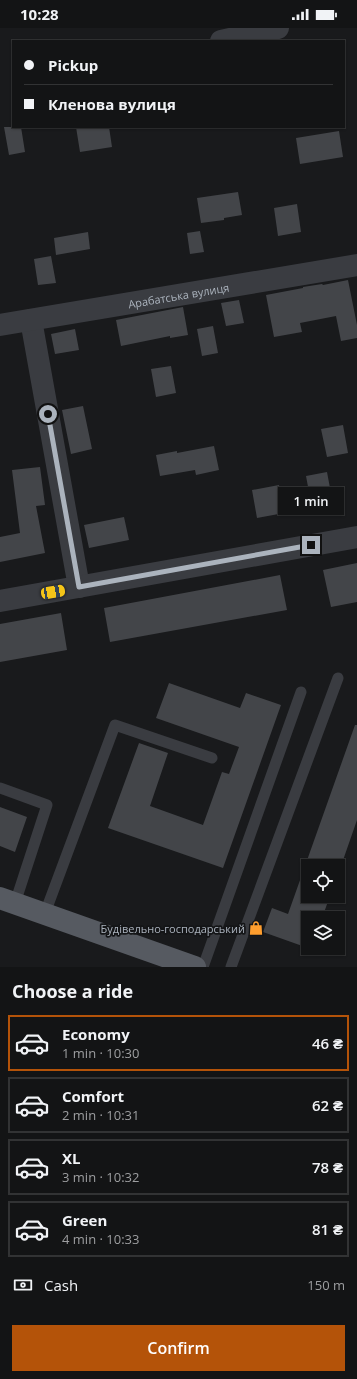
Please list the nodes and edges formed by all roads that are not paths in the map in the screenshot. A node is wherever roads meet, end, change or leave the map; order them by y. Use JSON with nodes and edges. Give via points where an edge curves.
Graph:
{"nodes":[{"id":1,"x":278,"y":28,"type":"edge"},
{"id":2,"x":225,"y":40,"type":"edge"},
{"id":3,"x":357,"y":265,"type":"edge"},
{"id":4,"x":31,"y":320,"type":"junction"},
{"id":5,"x":0,"y":325,"type":"edge"},
{"id":6,"x":357,"y":537,"type":"edge"},
{"id":7,"x":79,"y":587,"type":"junction"},
{"id":8,"x":0,"y":601,"type":"edge"},
{"id":9,"x":338,"y":678,"type":"dead end"},
{"id":10,"x":301,"y":692,"type":"dead end"},
{"id":11,"x":212,"y":758,"type":"dead end"},
{"id":12,"x":0,"y":788,"type":"edge"},
{"id":13,"x":8,"y":900,"type":"edge"},
{"id":14,"x":45,"y":913,"type":"junction"},
{"id":15,"x":195,"y":967,"type":"edge"},
{"id":16,"x":203,"y":967,"type":"edge"},
{"id":17,"x":231,"y":967,"type":"edge"}],
"edges":[{"from":1,"to":2,"type":"street"},
{"from":3,"to":4,"type":"street","name":"Арабатська вулиця"},
{"from":4,"to":5,"type":"street","name":"Арабатська вулиця"},
{"from":4,"to":7,"type":"street"},
{"from":6,"to":7,"type":"street"},
{"from":7,"to":8,"type":"street"},
{"from":9,"to":17,"type":"lane"},
{"from":10,"to":16,"type":"lane"},
{"from":11,"to":14,"type":"lane","via":[[115,725]]},
{"from":12,"to":13,"type":"lane","via":[[47,805]]},
{"from":13,"to":14,"type":"main road"},
{"from":14,"to":15,"type":"main road"}]}
